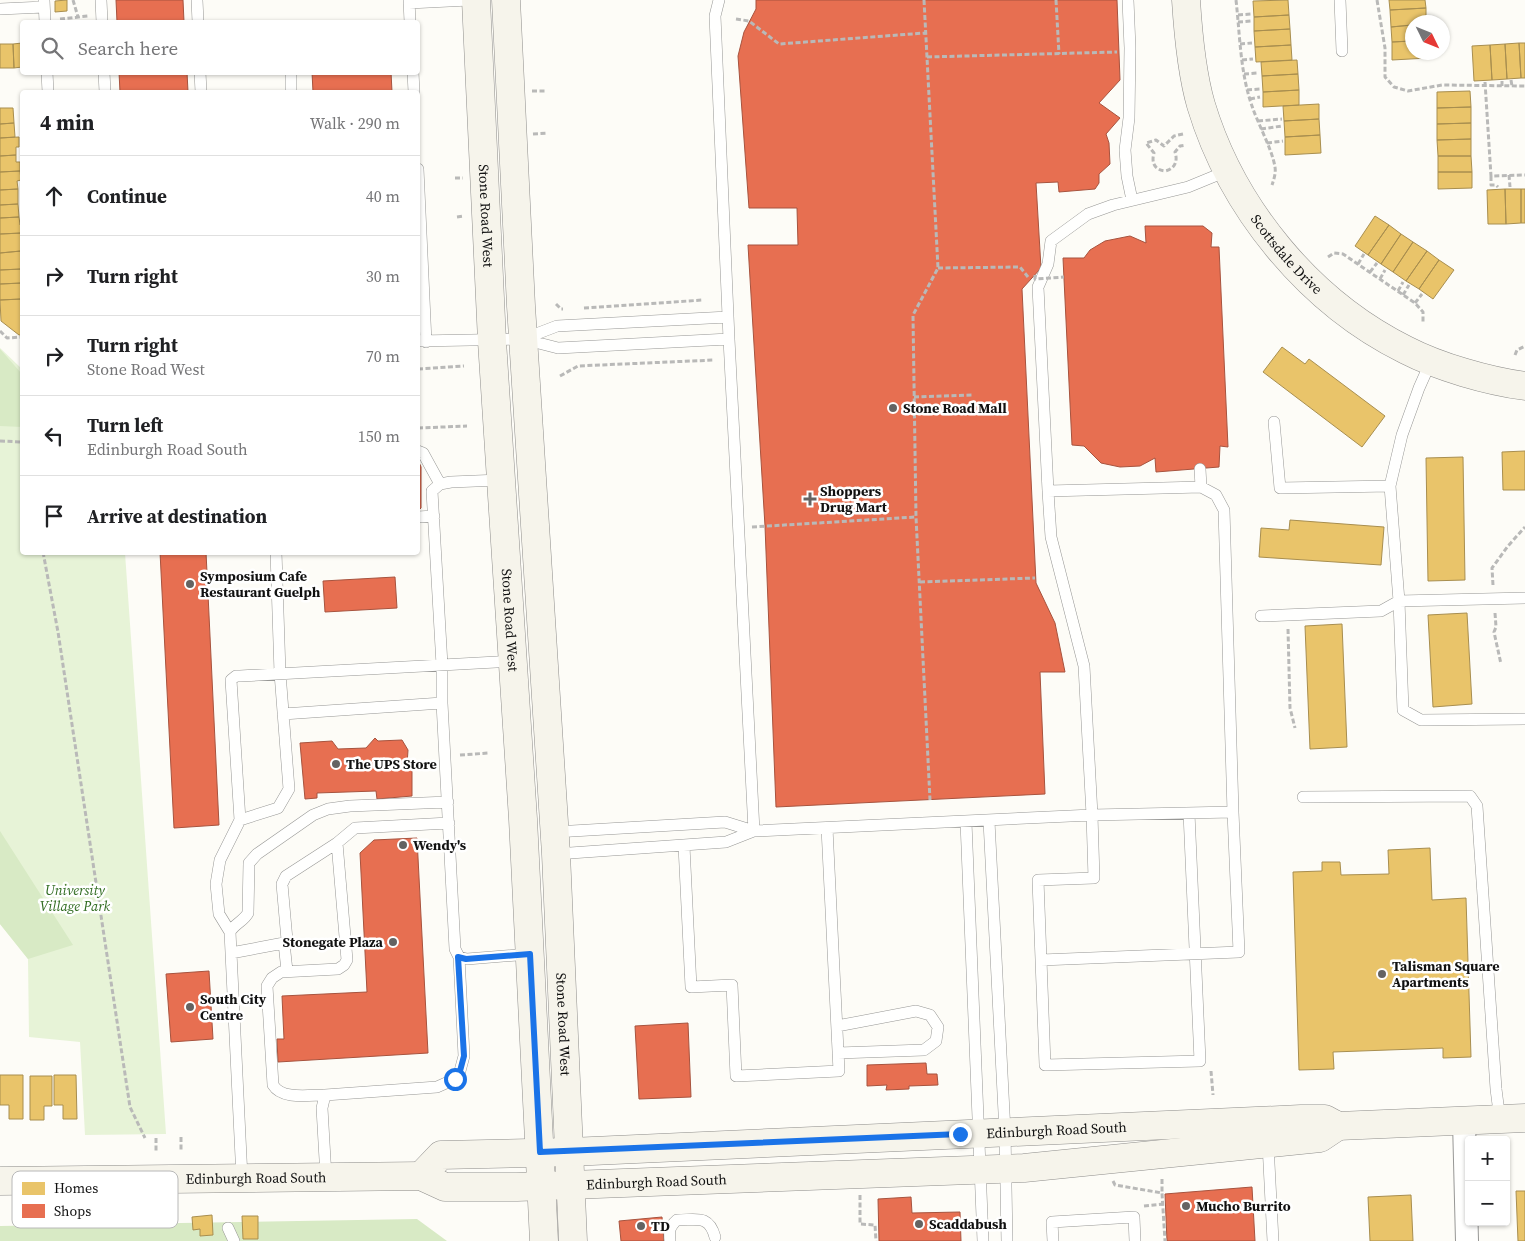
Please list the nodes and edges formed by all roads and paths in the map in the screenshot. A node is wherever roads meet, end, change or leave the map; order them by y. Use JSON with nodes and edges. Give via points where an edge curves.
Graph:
{"nodes":[{"id":1,"x":73,"y":0,"type":"edge"},
{"id":2,"x":101,"y":0,"type":"edge"},
{"id":3,"x":197,"y":0,"type":"edge"},
{"id":4,"x":469,"y":0,"type":"edge"},
{"id":5,"x":476,"y":0,"type":"edge"},
{"id":6,"x":506,"y":0,"type":"edge"},
{"id":7,"x":719,"y":0,"type":"edge"},
{"id":8,"x":924,"y":0,"type":"edge"},
{"id":9,"x":1056,"y":0,"type":"edge"},
{"id":10,"x":1128,"y":0,"type":"edge"},
{"id":11,"x":1186,"y":0,"type":"edge"},
{"id":12,"x":1236,"y":0,"type":"edge"},
{"id":13,"x":1340,"y":0,"type":"edge"},
{"id":14,"x":1377,"y":0,"type":"edge"},
{"id":15,"x":409,"y":1,"type":"edge"},
{"id":16,"x":44,"y":4,"type":"edge"},
{"id":17,"x":0,"y":9,"type":"edge"},
{"id":18,"x":1251,"y":14,"type":"dead end"},
{"id":19,"x":1238,"y":15,"type":"junction"},
{"id":20,"x":58,"y":19,"type":"dead end"},
{"id":21,"x":736,"y":19,"type":"dead end"},
{"id":22,"x":45,"y":20,"type":"edge"},
{"id":23,"x":102,"y":20,"type":"edge"},
{"id":24,"x":198,"y":20,"type":"edge"},
{"id":25,"x":410,"y":20,"type":"edge"},
{"id":26,"x":1252,"y":21,"type":"dead end"},
{"id":27,"x":1238,"y":22,"type":"junction"},
{"id":28,"x":507,"y":29,"type":"junction"},
{"id":29,"x":925,"y":33,"type":"junction"},
{"id":30,"x":1252,"y":43,"type":"dead end"},
{"id":31,"x":1240,"y":44,"type":"junction"},
{"id":32,"x":1130,"y":48,"type":"junction"},
{"id":33,"x":1342,"y":52,"type":"dead end"},
{"id":34,"x":1059,"y":54,"type":"junction"},
{"id":35,"x":926,"y":57,"type":"junction"},
{"id":36,"x":1253,"y":59,"type":"dead end"},
{"id":37,"x":1242,"y":60,"type":"junction"},
{"id":38,"x":1258,"y":73,"type":"dead end"},
{"id":39,"x":1244,"y":74,"type":"junction"},
{"id":40,"x":47,"y":75,"type":"edge"},
{"id":41,"x":104,"y":75,"type":"edge"},
{"id":42,"x":200,"y":75,"type":"edge"},
{"id":43,"x":291,"y":75,"type":"edge"},
{"id":44,"x":413,"y":75,"type":"edge"},
{"id":45,"x":1502,"y":80,"type":"dead end"},
{"id":46,"x":1511,"y":80,"type":"dead end"},
{"id":47,"x":1485,"y":84,"type":"junction"},
{"id":48,"x":1502,"y":86,"type":"junction"},
{"id":49,"x":1512,"y":86,"type":"junction"},
{"id":50,"x":1525,"y":86,"type":"edge"},
{"id":51,"x":1260,"y":89,"type":"dead end"},
{"id":52,"x":48,"y":90,"type":"edge"},
{"id":53,"x":104,"y":90,"type":"edge"},
{"id":54,"x":201,"y":90,"type":"edge"},
{"id":55,"x":291,"y":90,"type":"edge"},
{"id":56,"x":414,"y":90,"type":"edge"},
{"id":57,"x":1247,"y":90,"type":"junction"},
{"id":58,"x":1260,"y":97,"type":"dead end"},
{"id":59,"x":1250,"y":99,"type":"junction"},
{"id":60,"x":1282,"y":119,"type":"dead end"},
{"id":61,"x":1258,"y":121,"type":"junction"},
{"id":62,"x":1282,"y":126,"type":"dead end"},
{"id":63,"x":1261,"y":129,"type":"junction"},
{"id":64,"x":1183,"y":134,"type":"dead end"},
{"id":65,"x":1283,"y":141,"type":"dead end"},
{"id":66,"x":1267,"y":143,"type":"junction"},
{"id":67,"x":1186,"y":145,"type":"dead end"},
{"id":68,"x":1227,"y":171,"type":"junction"},
{"id":69,"x":1509,"y":175,"type":"junction"},
{"id":70,"x":1525,"y":175,"type":"edge"},
{"id":71,"x":1491,"y":176,"type":"junction"},
{"id":72,"x":1272,"y":185,"type":"dead end"},
{"id":73,"x":1498,"y":187,"type":"dead end"},
{"id":74,"x":1510,"y":187,"type":"dead end"},
{"id":75,"x":1132,"y":200,"type":"junction"},
{"id":76,"x":420,"y":254,"type":"edge"},
{"id":77,"x":1364,"y":254,"type":"dead end"},
{"id":78,"x":1328,"y":257,"type":"dead end"},
{"id":79,"x":1377,"y":263,"type":"dead end"},
{"id":80,"x":1358,"y":264,"type":"junction"},
{"id":81,"x":938,"y":268,"type":"junction"},
{"id":82,"x":1386,"y":270,"type":"dead end"},
{"id":83,"x":1370,"y":272,"type":"junction"},
{"id":84,"x":1064,"y":277,"type":"dead end"},
{"id":85,"x":1380,"y":279,"type":"junction"},
{"id":86,"x":1036,"y":281,"type":"junction"},
{"id":87,"x":1404,"y":282,"type":"dead end"},
{"id":88,"x":1409,"y":285,"type":"dead end"},
{"id":89,"x":1398,"y":291,"type":"junction"},
{"id":90,"x":1422,"y":294,"type":"dead end"},
{"id":91,"x":1403,"y":295,"type":"junction"},
{"id":92,"x":703,"y":300,"type":"dead end"},
{"id":93,"x":1415,"y":303,"type":"junction"},
{"id":94,"x":556,"y":304,"type":"dead end"},
{"id":95,"x":580,"y":308,"type":"dead end"},
{"id":96,"x":570,"y":309,"type":"dead end"},
{"id":97,"x":728,"y":317,"type":"junction"},
{"id":98,"x":1423,"y":324,"type":"dead end"},
{"id":99,"x":0,"y":331,"type":"edge"},
{"id":100,"x":20,"y":337,"type":"edge"},
{"id":101,"x":524,"y":339,"type":"junction"},
{"id":102,"x":729,"y":339,"type":"junction"},
{"id":103,"x":492,"y":340,"type":"junction"},
{"id":104,"x":422,"y":341,"type":"edge"},
{"id":105,"x":1525,"y":346,"type":"edge"},
{"id":106,"x":1515,"y":354,"type":"dead end"},
{"id":107,"x":714,"y":360,"type":"dead end"},
{"id":108,"x":1430,"y":361,"type":"junction"},
{"id":109,"x":464,"y":366,"type":"dead end"},
{"id":110,"x":420,"y":368,"type":"edge"},
{"id":111,"x":560,"y":376,"type":"dead end"},
{"id":112,"x":1525,"y":386,"type":"edge"},
{"id":113,"x":973,"y":395,"type":"dead end"},
{"id":114,"x":914,"y":397,"type":"junction"},
{"id":115,"x":1274,"y":422,"type":"dead end"},
{"id":116,"x":467,"y":426,"type":"dead end"},
{"id":117,"x":420,"y":428,"type":"edge"},
{"id":118,"x":0,"y":440,"type":"edge"},
{"id":119,"x":20,"y":442,"type":"edge"},
{"id":120,"x":420,"y":452,"type":"edge"},
{"id":121,"x":1200,"y":469,"type":"dead end"},
{"id":122,"x":500,"y":480,"type":"junction"},
{"id":123,"x":440,"y":484,"type":"junction"},
{"id":124,"x":1201,"y":486,"type":"junction"},
{"id":125,"x":1390,"y":486,"type":"junction"},
{"id":126,"x":1048,"y":491,"type":"junction"},
{"id":127,"x":420,"y":516,"type":"edge"},
{"id":128,"x":434,"y":516,"type":"junction"},
{"id":129,"x":916,"y":517,"type":"junction"},
{"id":130,"x":739,"y":529,"type":"junction"},
{"id":131,"x":44,"y":555,"type":"edge"},
{"id":132,"x":276,"y":555,"type":"edge"},
{"id":133,"x":1035,"y":578,"type":"dead end"},
{"id":134,"x":920,"y":582,"type":"junction"},
{"id":135,"x":1525,"y":598,"type":"edge"},
{"id":136,"x":1399,"y":601,"type":"junction"},
{"id":137,"x":1288,"y":615,"type":"junction"},
{"id":138,"x":1261,"y":616,"type":"dead end"},
{"id":139,"x":513,"y":661,"type":"junction"},
{"id":140,"x":442,"y":665,"type":"junction"},
{"id":141,"x":280,"y":673,"type":"junction"},
{"id":142,"x":442,"y":702,"type":"junction"},
{"id":143,"x":283,"y":714,"type":"junction"},
{"id":144,"x":1525,"y":719,"type":"edge"},
{"id":145,"x":1295,"y":728,"type":"dead end"},
{"id":146,"x":489,"y":753,"type":"dead end"},
{"id":147,"x":445,"y":756,"type":"junction"},
{"id":148,"x":1303,"y":797,"type":"dead end"},
{"id":149,"x":930,"y":800,"type":"dead end"},
{"id":150,"x":448,"y":802,"type":"junction"},
{"id":151,"x":1233,"y":812,"type":"junction"},
{"id":152,"x":1189,"y":813,"type":"junction"},
{"id":153,"x":1092,"y":815,"type":"junction"},
{"id":154,"x":523,"y":819,"type":"junction"},
{"id":155,"x":240,"y":820,"type":"junction"},
{"id":156,"x":989,"y":821,"type":"junction"},
{"id":157,"x":966,"y":822,"type":"junction"},
{"id":158,"x":449,"y":823,"type":"junction"},
{"id":159,"x":827,"y":828,"type":"junction"},
{"id":160,"x":754,"y":832,"type":"junction"},
{"id":161,"x":337,"y":843,"type":"junction"},
{"id":162,"x":555,"y":843,"type":"junction"},
{"id":163,"x":684,"y":846,"type":"junction"},
{"id":164,"x":230,"y":932,"type":"junction"},
{"id":165,"x":284,"y":943,"type":"junction"},
{"id":166,"x":231,"y":953,"type":"junction"},
{"id":167,"x":530,"y":954,"type":"junction"},
{"id":168,"x":1196,"y":954,"type":"junction"},
{"id":169,"x":458,"y":957,"type":"junction"},
{"id":170,"x":1041,"y":960,"type":"junction"},
{"id":171,"x":287,"y":971,"type":"junction"},
{"id":172,"x":837,"y":1026,"type":"junction"},
{"id":173,"x":838,"y":1053,"type":"junction"},
{"id":174,"x":1200,"y":1061,"type":"junction"},
{"id":175,"x":324,"y":1095,"type":"junction"},
{"id":176,"x":1213,"y":1095,"type":"dead end"},
{"id":177,"x":1512,"y":1119,"type":"edge"},
{"id":178,"x":1464,"y":1121,"type":"junction"},
{"id":179,"x":1338,"y":1126,"type":"junction"},
{"id":180,"x":992,"y":1132,"type":"junction"},
{"id":181,"x":180,"y":1137,"type":"dead end"},
{"id":182,"x":144,"y":1138,"type":"dead end"},
{"id":183,"x":156,"y":1138,"type":"dead end"},
{"id":184,"x":1268,"y":1144,"type":"junction"},
{"id":185,"x":181,"y":1151,"type":"dead end"},
{"id":186,"x":156,"y":1152,"type":"dead end"},
{"id":187,"x":540,"y":1152,"type":"junction"},
{"id":188,"x":570,"y":1152,"type":"junction"},
{"id":189,"x":992,"y":1169,"type":"junction"},
{"id":190,"x":421,"y":1176,"type":"junction"},
{"id":191,"x":326,"y":1177,"type":"junction"},
{"id":192,"x":242,"y":1178,"type":"junction"},
{"id":193,"x":178,"y":1179,"type":"edge"},
{"id":194,"x":1162,"y":1179,"type":"dead end"},
{"id":195,"x":1112,"y":1181,"type":"dead end"},
{"id":196,"x":571,"y":1185,"type":"junction"},
{"id":197,"x":541,"y":1186,"type":"junction"},
{"id":198,"x":860,"y":1192,"type":"dead end"},
{"id":199,"x":1162,"y":1193,"type":"junction"},
{"id":200,"x":228,"y":1228,"type":"dead end"},
{"id":201,"x":715,"y":1237,"type":"dead end"},
{"id":202,"x":234,"y":1241,"type":"edge"},
{"id":203,"x":544,"y":1241,"type":"edge"},
{"id":204,"x":573,"y":1241,"type":"edge"},
{"id":205,"x":670,"y":1241,"type":"edge"},
{"id":206,"x":876,"y":1241,"type":"edge"},
{"id":207,"x":983,"y":1241,"type":"edge"},
{"id":208,"x":1007,"y":1241,"type":"edge"},
{"id":209,"x":1053,"y":1241,"type":"edge"},
{"id":210,"x":1135,"y":1241,"type":"edge"},
{"id":211,"x":1165,"y":1241,"type":"edge"},
{"id":212,"x":1273,"y":1241,"type":"edge"},
{"id":213,"x":1467,"y":1241,"type":"edge"}],
"edges":[{"from":1,"to":20,"type":"path","via":[[76,17]]},
{"from":2,"to":23,"type":"lane"},
{"from":3,"to":24,"type":"lane"},
{"from":4,"to":15,"type":"lane"},
{"from":5,"to":28,"type":"main road"},
{"from":5,"to":103,"type":"main road","name":"Stone Road West"},
{"from":6,"to":28,"type":"main road","name":"Stone Road West"},
{"from":7,"to":97,"type":"lane","via":[[715,16]]},
{"from":8,"to":29,"type":"path"},
{"from":9,"to":34,"type":"path"},
{"from":10,"to":32,"type":"lane"},
{"from":11,"to":68,"type":"main road","name":"Scottsdale Drive","via":[[1200,104]]},
{"from":12,"to":19,"type":"path"},
{"from":13,"to":33,"type":"lane"},
{"from":14,"to":47,"type":"path","via":[[1385,48],[1385,77],[1394,87],[1408,91],[1442,84]]},
{"from":15,"to":25,"type":"lane"},
{"from":16,"to":17,"type":"lane"},
{"from":16,"to":22,"type":"lane"},
{"from":18,"to":19,"type":"path"},
{"from":19,"to":27,"type":"path"},
{"from":21,"to":29,"type":"path","via":[[749,21],[779,44]]},
{"from":26,"to":27,"type":"path"},
{"from":27,"to":31,"type":"path"},
{"from":28,"to":101,"type":"main road","name":"Stone Road West"},
{"from":29,"to":35,"type":"path"},
{"from":30,"to":31,"type":"path"},
{"from":31,"to":37,"type":"path"},
{"from":32,"to":34,"type":"path","via":[[1119,52]]},
{"from":32,"to":75,"type":"lane","via":[[1125,150]]},
{"from":34,"to":35,"type":"path"},
{"from":35,"to":81,"type":"path"},
{"from":36,"to":37,"type":"path"},
{"from":37,"to":39,"type":"path"},
{"from":38,"to":39,"type":"path"},
{"from":39,"to":57,"type":"path"},
{"from":40,"to":52,"type":"lane"},
{"from":41,"to":53,"type":"lane"},
{"from":42,"to":54,"type":"lane"},
{"from":43,"to":55,"type":"lane"},
{"from":44,"to":56,"type":"lane"},
{"from":45,"to":48,"type":"path"},
{"from":46,"to":49,"type":"path"},
{"from":47,"to":48,"type":"path"},
{"from":47,"to":71,"type":"path"},
{"from":48,"to":49,"type":"path"},
{"from":49,"to":50,"type":"path"},
{"from":51,"to":57,"type":"path"},
{"from":57,"to":59,"type":"path"},
{"from":58,"to":59,"type":"path"},
{"from":59,"to":61,"type":"path"},
{"from":60,"to":61,"type":"path"},
{"from":61,"to":63,"type":"path"},
{"from":62,"to":63,"type":"path"},
{"from":63,"to":66,"type":"path"},
{"from":64,"to":67,"type":"path","via":[[1174,136],[1164,146],[1156,140],[1146,143],[1154,153],[1153,164],[1157,169],[1166,171],[1173,168],[1175,152]]},
{"from":65,"to":66,"type":"path"},
{"from":66,"to":72,"type":"path","via":[[1275,166]]},
{"from":68,"to":75,"type":"lane","via":[[1188,187]]},
{"from":68,"to":108,"type":"main road","name":"Scottsdale Drive","via":[[1259,223],[1314,285],[1356,321]]},
{"from":69,"to":70,"type":"path"},
{"from":69,"to":71,"type":"path"},
{"from":69,"to":74,"type":"path"},
{"from":71,"to":73,"type":"path","via":[[1491,185]]},
{"from":75,"to":86,"type":"lane","via":[[1088,214],[1051,241],[1048,264]]},
{"from":76,"to":104,"type":"lane"},
{"from":77,"to":80,"type":"path"},
{"from":78,"to":80,"type":"path","via":[[1338,252]]},
{"from":79,"to":83,"type":"path"},
{"from":80,"to":83,"type":"path"},
{"from":81,"to":86,"type":"path","via":[[1020,267]]},
{"from":81,"to":114,"type":"path","via":[[913,315]]},
{"from":82,"to":85,"type":"path"},
{"from":83,"to":85,"type":"path"},
{"from":84,"to":86,"type":"path","bridge":true},
{"from":85,"to":89,"type":"path"},
{"from":86,"to":126,"type":"lane"},
{"from":87,"to":89,"type":"path"},
{"from":88,"to":91,"type":"path"},
{"from":89,"to":91,"type":"path"},
{"from":90,"to":93,"type":"path"},
{"from":91,"to":93,"type":"path"},
{"from":92,"to":95,"type":"path"},
{"from":93,"to":98,"type":"path","via":[[1423,312]]},
{"from":94,"to":96,"type":"path","via":[[561,309]]},
{"from":97,"to":101,"type":"lane","via":[[557,326]]},
{"from":97,"to":102,"type":"lane"},
{"from":99,"to":100,"type":"path","via":[[7,338]]},
{"from":101,"to":102,"type":"lane","via":[[558,348]]},
{"from":101,"to":103,"type":"lane"},
{"from":101,"to":162,"type":"main road","name":"Stone Road West"},
{"from":102,"to":130,"type":"lane"},
{"from":103,"to":104,"type":"lane"},
{"from":103,"to":122,"type":"main road","name":"Stone Road West"},
{"from":105,"to":106,"type":"path"},
{"from":107,"to":111,"type":"path","via":[[578,366]]},
{"from":108,"to":112,"type":"main road","name":"Scottsdale Drive"},
{"from":108,"to":125,"type":"lane","via":[[1402,434]]},
{"from":109,"to":110,"type":"path"},
{"from":113,"to":114,"type":"path"},
{"from":114,"to":129,"type":"path"},
{"from":115,"to":125,"type":"lane","via":[[1280,488]]},
{"from":116,"to":117,"type":"path"},
{"from":118,"to":119,"type":"path"},
{"from":120,"to":123,"type":"lane","via":[[424,453]]},
{"from":121,"to":124,"type":"lane"},
{"from":122,"to":123,"type":"lane"},
{"from":122,"to":139,"type":"main road","name":"Stone Road West"},
{"from":123,"to":128,"type":"lane","via":[[432,491]]},
{"from":124,"to":126,"type":"lane"},
{"from":124,"to":151,"type":"lane","via":[[1216,495],[1224,510]]},
{"from":125,"to":136,"type":"lane"},
{"from":126,"to":153,"type":"lane","via":[[1051,537],[1084,666]]},
{"from":127,"to":128,"type":"lane"},
{"from":128,"to":140,"type":"lane"},
{"from":129,"to":130,"type":"path"},
{"from":129,"to":134,"type":"path"},
{"from":130,"to":160,"type":"lane"},
{"from":131,"to":182,"type":"path","via":[[130,1107]]},
{"from":132,"to":141,"type":"lane"},
{"from":133,"to":134,"type":"path"},
{"from":134,"to":149,"type":"path"},
{"from":135,"to":136,"type":"lane"},
{"from":136,"to":137,"type":"lane","via":[[1382,611]]},
{"from":136,"to":144,"type":"lane","via":[[1404,710],[1421,720]]},
{"from":137,"to":138,"type":"lane"},
{"from":137,"to":145,"type":"path","via":[[1290,708]]},
{"from":139,"to":140,"type":"lane"},
{"from":139,"to":154,"type":"main road","name":"Stone Road West"},
{"from":140,"to":141,"type":"lane"},
{"from":140,"to":142,"type":"lane"},
{"from":141,"to":143,"type":"lane"},
{"from":141,"to":155,"type":"lane","via":[[236,676],[232,680]]},
{"from":142,"to":143,"type":"lane"},
{"from":142,"to":147,"type":"lane"},
{"from":143,"to":155,"type":"lane","via":[[289,789],[278,808]]},
{"from":146,"to":147,"type":"path"},
{"from":147,"to":150,"type":"lane"},
{"from":148,"to":177,"type":"lane","via":[[1470,796],[1477,806],[1495,1079]]},
{"from":150,"to":158,"type":"lane"},
{"from":150,"to":164,"type":"lane","via":[[350,806],[313,815],[249,863],[248,913]]},
{"from":151,"to":152,"type":"lane"},
{"from":151,"to":168,"type":"lane","via":[[1239,952]]},
{"from":152,"to":153,"type":"lane"},
{"from":152,"to":168,"type":"lane"},
{"from":153,"to":156,"type":"lane"},
{"from":153,"to":170,"type":"lane","via":[[1094,878],[1038,880]]},
{"from":154,"to":162,"type":"main road","via":[[539,840]]},
{"from":154,"to":167,"type":"main road","name":"Stone Road West"},
{"from":155,"to":164,"type":"lane","via":[[220,860],[216,884],[219,914]]},
{"from":156,"to":157,"type":"lane"},
{"from":156,"to":180,"type":"lane"},
{"from":157,"to":159,"type":"lane"},
{"from":157,"to":180,"type":"lane"},
{"from":158,"to":161,"type":"lane","via":[[355,828]]},
{"from":158,"to":169,"type":"lane"},
{"from":159,"to":160,"type":"lane"},
{"from":159,"to":172,"type":"lane"},
{"from":160,"to":162,"type":"lane","via":[[725,822]]},
{"from":160,"to":163,"type":"lane","via":[[726,842]]},
{"from":161,"to":165,"type":"lane","via":[[283,880],[287,940]]},
{"from":161,"to":171,"type":"lane","via":[[347,960],[338,969]]},
{"from":162,"to":163,"type":"lane"},
{"from":162,"to":188,"type":"main road","name":"Stone Road West"},
{"from":163,"to":173,"type":"lane","via":[[690,987],[732,985],[736,1076],[838,1070]]},
{"from":164,"to":166,"type":"lane"},
{"from":165,"to":166,"type":"lane"},
{"from":165,"to":171,"type":"lane"},
{"from":166,"to":192,"type":"lane"},
{"from":167,"to":169,"type":"lane"},
{"from":167,"to":187,"type":"main road","name":"Stone Road West"},
{"from":168,"to":170,"type":"lane"},
{"from":168,"to":174,"type":"lane"},
{"from":169,"to":175,"type":"lane","via":[[464,1056],[455,1079],[437,1087]]},
{"from":170,"to":174,"type":"lane","via":[[1045,1065]]},
{"from":171,"to":175,"type":"lane","via":[[272,978],[267,986],[273,1085],[276,1091],[284,1094]]},
{"from":172,"to":173,"type":"lane"},
{"from":172,"to":173,"type":"lane","via":[[916,1011],[930,1015],[938,1026],[936,1042],[924,1050]]},
{"from":174,"to":176,"type":"path","via":[[1210,1069]]},
{"from":175,"to":191,"type":"lane"},
{"from":177,"to":178,"type":"main road","name":"Edinburgh Road South"},
{"from":178,"to":179,"type":"main road","name":"Edinburgh Road South"},
{"from":178,"to":213,"type":"street"},
{"from":179,"to":180,"type":"main road","name":"Edinburgh Road South","via":[[1325,1119],[1317,1119]]},
{"from":179,"to":184,"type":"main road","name":"Edinburgh Road South","via":[[1320,1138]]},
{"from":180,"to":188,"type":"main road","name":"Edinburgh Road South"},
{"from":180,"to":189,"type":"lane"},
{"from":180,"to":189,"type":"lane"},
{"from":181,"to":185,"type":"path"},
{"from":183,"to":186,"type":"path"},
{"from":184,"to":189,"type":"main road","name":"Edinburgh Road South"},
{"from":184,"to":212,"type":"lane"},
{"from":187,"to":188,"type":"main road","name":"Edinburgh Road South"},
{"from":187,"to":190,"type":"main road","name":"Edinburgh Road South","via":[[441,1155]]},
{"from":187,"to":197,"type":"main road","name":"Stone Road West"},
{"from":188,"to":196,"type":"main road","name":"Stone Road West"},
{"from":189,"to":196,"type":"main road","name":"Edinburgh Road South"},
{"from":189,"to":207,"type":"lane"},
{"from":189,"to":208,"type":"lane"},
{"from":190,"to":191,"type":"main road","name":"Edinburgh Road South"},
{"from":190,"to":197,"type":"main road","name":"Edinburgh Road South","via":[[445,1187]]},
{"from":191,"to":192,"type":"main road","name":"Edinburgh Road South"},
{"from":192,"to":193,"type":"main road","name":"Edinburgh Road South"},
{"from":194,"to":199,"type":"path"},
{"from":195,"to":199,"type":"path","via":[[1115,1185]]},
{"from":196,"to":197,"type":"main road","name":"Edinburgh Road South"},
{"from":196,"to":204,"type":"main road","name":"Stone Road West"},
{"from":197,"to":203,"type":"main road","name":"Stone Road West"},
{"from":198,"to":206,"type":"path","via":[[860,1224],[875,1225]]},
{"from":199,"to":211,"type":"path"},
{"from":200,"to":202,"type":"lane"},
{"from":201,"to":205,"type":"lane","via":[[703,1219],[677,1220],[669,1231]]},
{"from":209,"to":210,"type":"lane","via":[[1052,1222],[1134,1217]]}]}
